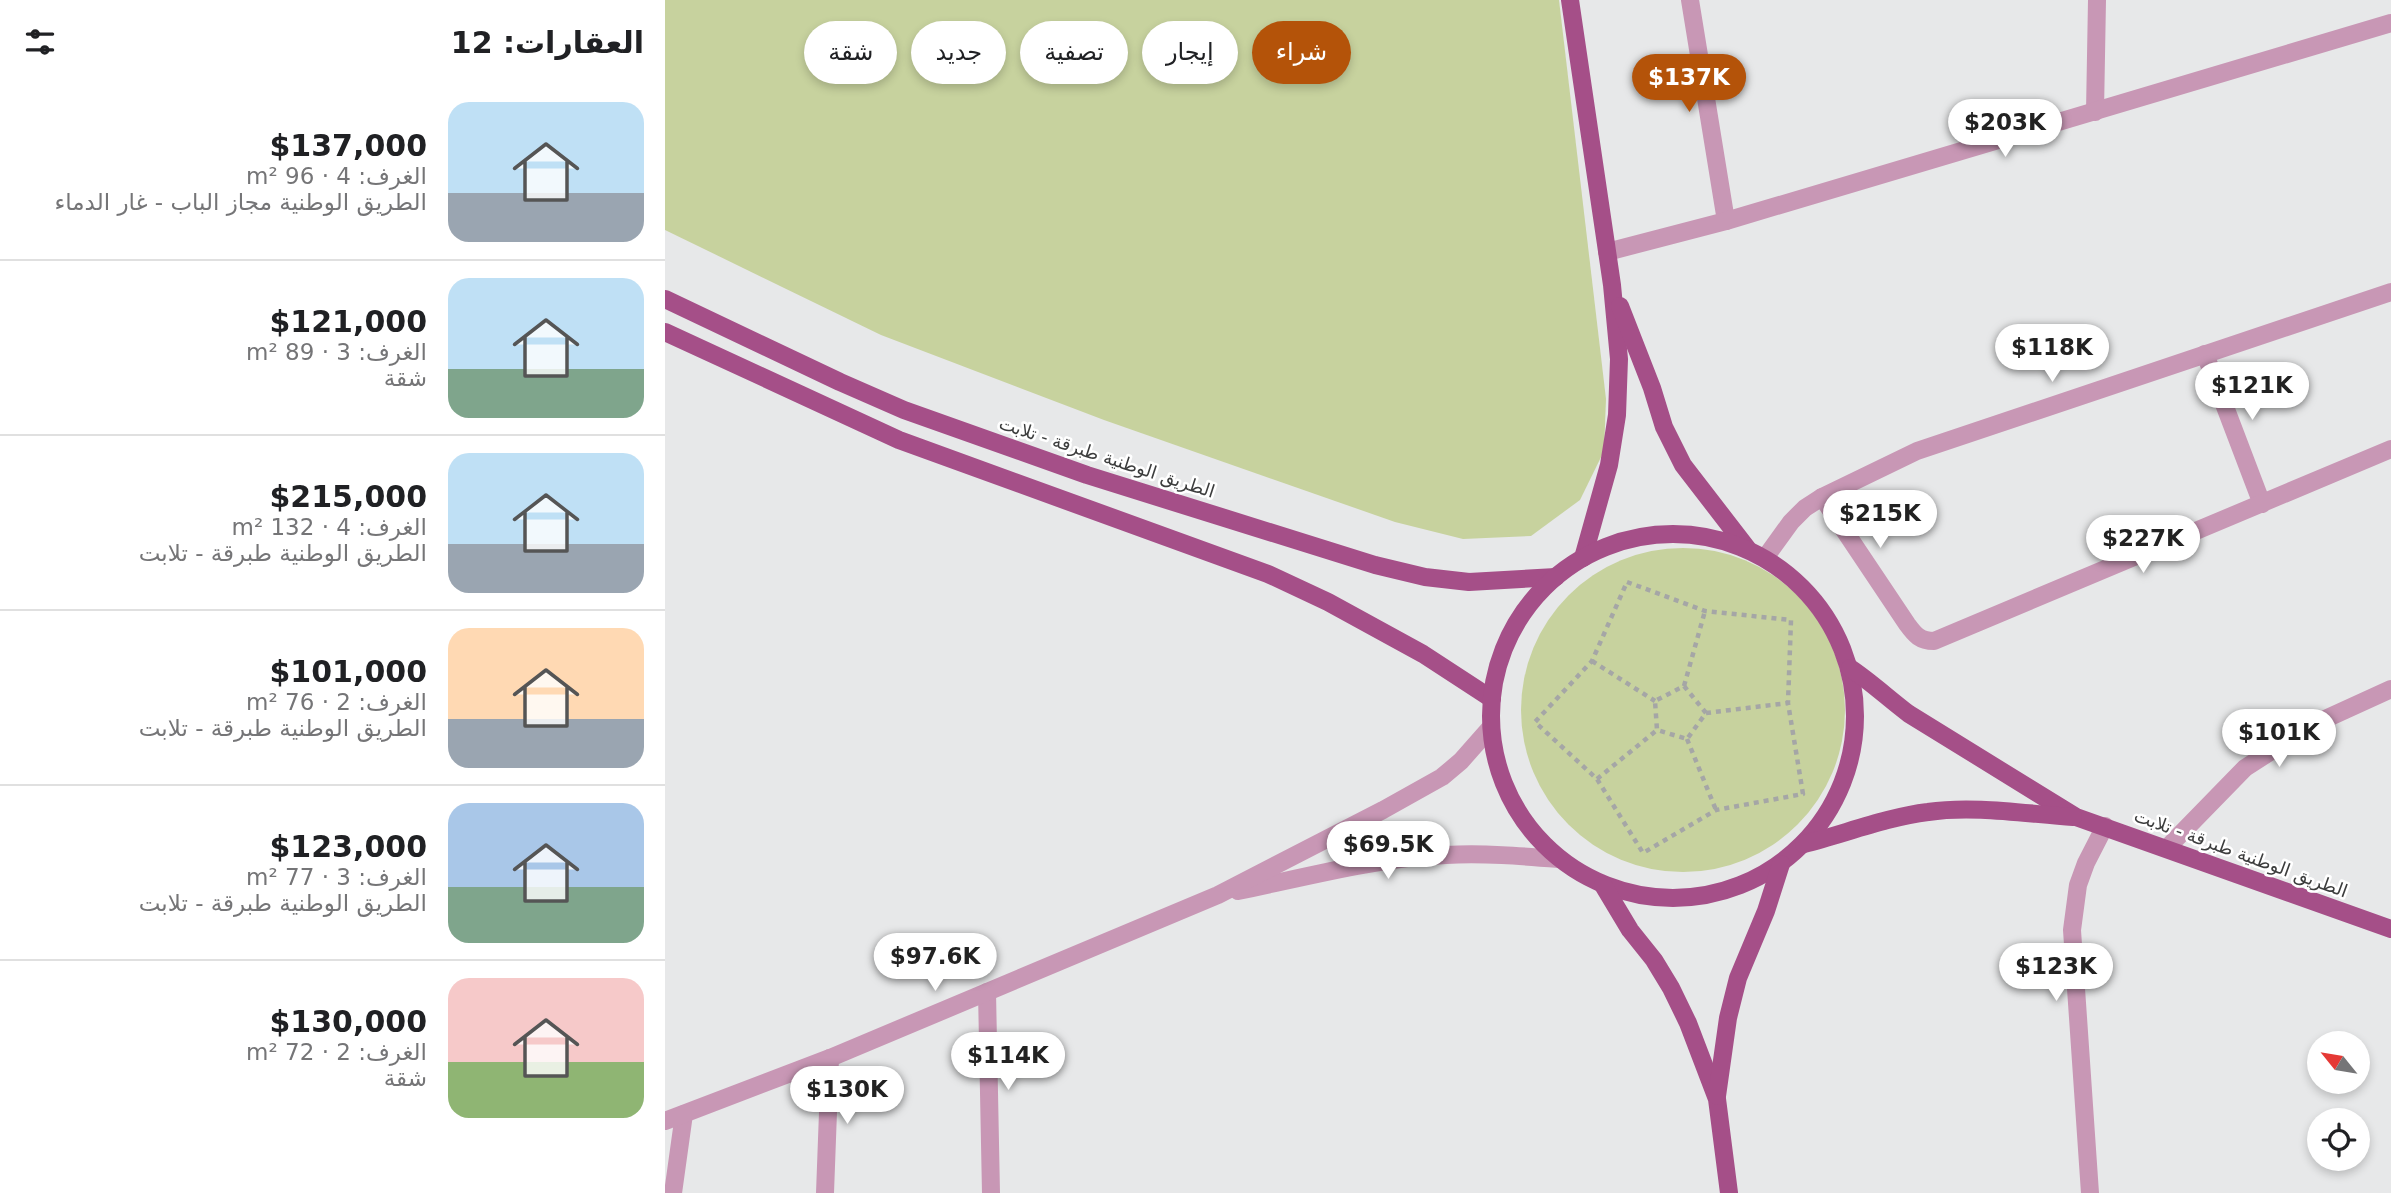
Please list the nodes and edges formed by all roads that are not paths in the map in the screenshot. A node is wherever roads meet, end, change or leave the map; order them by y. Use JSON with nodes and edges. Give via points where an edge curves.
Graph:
{"nodes":[{"id":1,"x":1570,"y":0,"type":"edge"},
{"id":2,"x":1690,"y":0,"type":"edge"},
{"id":3,"x":2097,"y":0,"type":"edge"},
{"id":4,"x":2391,"y":23,"type":"edge"},
{"id":5,"x":2095,"y":112,"type":"junction"},
{"id":6,"x":1726,"y":221,"type":"junction"},
{"id":7,"x":1607,"y":253,"type":"junction"},
{"id":8,"x":1612,"y":285,"type":"junction"},
{"id":9,"x":2391,"y":292,"type":"edge"},
{"id":10,"x":665,"y":299,"type":"edge"},
{"id":11,"x":665,"y":332,"type":"edge"},
{"id":12,"x":2205,"y":354,"type":"junction"},
{"id":13,"x":2391,"y":449,"type":"edge"},
{"id":14,"x":1822,"y":497,"type":"junction"},
{"id":15,"x":2262,"y":504,"type":"junction"},
{"id":16,"x":1747,"y":548,"type":"junction"},
{"id":17,"x":1583,"y":558,"type":"junction"},
{"id":18,"x":1765,"y":558,"type":"junction"},
{"id":19,"x":1556,"y":577,"type":"junction"},
{"id":20,"x":1850,"y":668,"type":"junction"},
{"id":21,"x":2391,"y":689,"type":"edge"},
{"id":22,"x":1492,"y":699,"type":"junction"},
{"id":23,"x":1492,"y":727,"type":"junction"},
{"id":24,"x":2076,"y":817,"type":"junction"},
{"id":25,"x":2105,"y":826,"type":"junction"},
{"id":26,"x":1804,"y":844,"type":"junction"},
{"id":27,"x":2167,"y":848,"type":"junction"},
{"id":28,"x":1559,"y":859,"type":"junction"},
{"id":29,"x":1781,"y":864,"type":"junction"},
{"id":30,"x":1603,"y":886,"type":"junction"},
{"id":31,"x":1218,"y":895,"type":"junction"},
{"id":32,"x":2391,"y":929,"type":"edge"},
{"id":33,"x":987,"y":992,"type":"junction"},
{"id":34,"x":830,"y":1058,"type":"junction"},
{"id":35,"x":1717,"y":1099,"type":"junction"},
{"id":36,"x":684,"y":1114,"type":"junction"},
{"id":37,"x":665,"y":1121,"type":"edge"},
{"id":38,"x":673,"y":1193,"type":"edge"},
{"id":39,"x":825,"y":1193,"type":"edge"},
{"id":40,"x":991,"y":1193,"type":"edge"},
{"id":41,"x":1729,"y":1193,"type":"edge"},
{"id":42,"x":2090,"y":1193,"type":"edge"}],
"edges":[{"from":1,"to":7,"type":"main road"},
{"from":2,"to":6,"type":"street"},
{"from":3,"to":5,"type":"street"},
{"from":4,"to":5,"type":"street"},
{"from":5,"to":6,"type":"street"},
{"from":6,"to":7,"type":"street"},
{"from":7,"to":8,"type":"main road"},
{"from":8,"to":16,"type":"main road","via":[[1664,427],[1683,465]]},
{"from":8,"to":17,"type":"main road","via":[[1619,359],[1617,415],[1609,465]]},
{"from":9,"to":12,"type":"street"},
{"from":10,"to":19,"type":"main road","name":"الطريق الوطنية طبرقة - تلابت","via":[[904,410],[1100,479],[1375,565],[1469,582]]},
{"from":11,"to":22,"type":"main road","via":[[899,440],[1268,574],[1423,654]]},
{"from":12,"to":14,"type":"street","via":[[1917,451]]},
{"from":12,"to":15,"type":"street"},
{"from":13,"to":15,"type":"street"},
{"from":14,"to":15,"type":"street","via":[[1907,624],[1925,641]]},
{"from":14,"to":18,"type":"street","via":[[1791,522]]},
{"from":16,"to":17,"type":"main road","via":[[1706,536],[1664,534],[1622,541]]},
{"from":16,"to":18,"type":"main road"},
{"from":17,"to":19,"type":"main road"},
{"from":18,"to":20,"type":"main road","via":[[1819,604]]},
{"from":19,"to":22,"type":"main road","via":[[1524,612],[1503,653]]},
{"from":20,"to":24,"type":"main road","name":"الطريق الوطنية طبرقة - تلابت","via":[[1909,714]]},
{"from":20,"to":26,"type":"main road","via":[[1856,715],[1850,762],[1832,806]]},
{"from":21,"to":27,"type":"street","via":[[2310,726],[2245,768]]},
{"from":22,"to":23,"type":"main road"},
{"from":23,"to":28,"type":"main road","via":[[1502,777],[1524,822]]},
{"from":23,"to":31,"type":"street","via":[[1442,777]]},
{"from":24,"to":25,"type":"main road","name":"الطريق الوطنية طبرقة - تلابت"},
{"from":24,"to":26,"type":"main road","name":"الطريق الوطنية طبرقة - تلابت","via":[[1930,811]]},
{"from":25,"to":27,"type":"main road","name":"الطريق الوطنية طبرقة - تلابت"},
{"from":25,"to":42,"type":"street","via":[[2078,885],[2072,930]]},
{"from":26,"to":29,"type":"main road"},
{"from":27,"to":32,"type":"main road","name":"الطريق الوطنية طبرقة - تلابت"},
{"from":28,"to":30,"type":"main road"},
{"from":28,"to":31,"type":"street","via":[[1487,854],[1402,859]]},
{"from":29,"to":30,"type":"main road","via":[[1740,886],[1695,898],[1648,898]]},
{"from":29,"to":35,"type":"main road","via":[[1738,978]]},
{"from":30,"to":35,"type":"main road","via":[[1671,988]]},
{"from":31,"to":33,"type":"street"},
{"from":33,"to":34,"type":"street"},
{"from":33,"to":40,"type":"street"},
{"from":34,"to":36,"type":"street"},
{"from":34,"to":39,"type":"street"},
{"from":35,"to":41,"type":"main road"},
{"from":36,"to":37,"type":"street"},
{"from":36,"to":38,"type":"street"}]}
